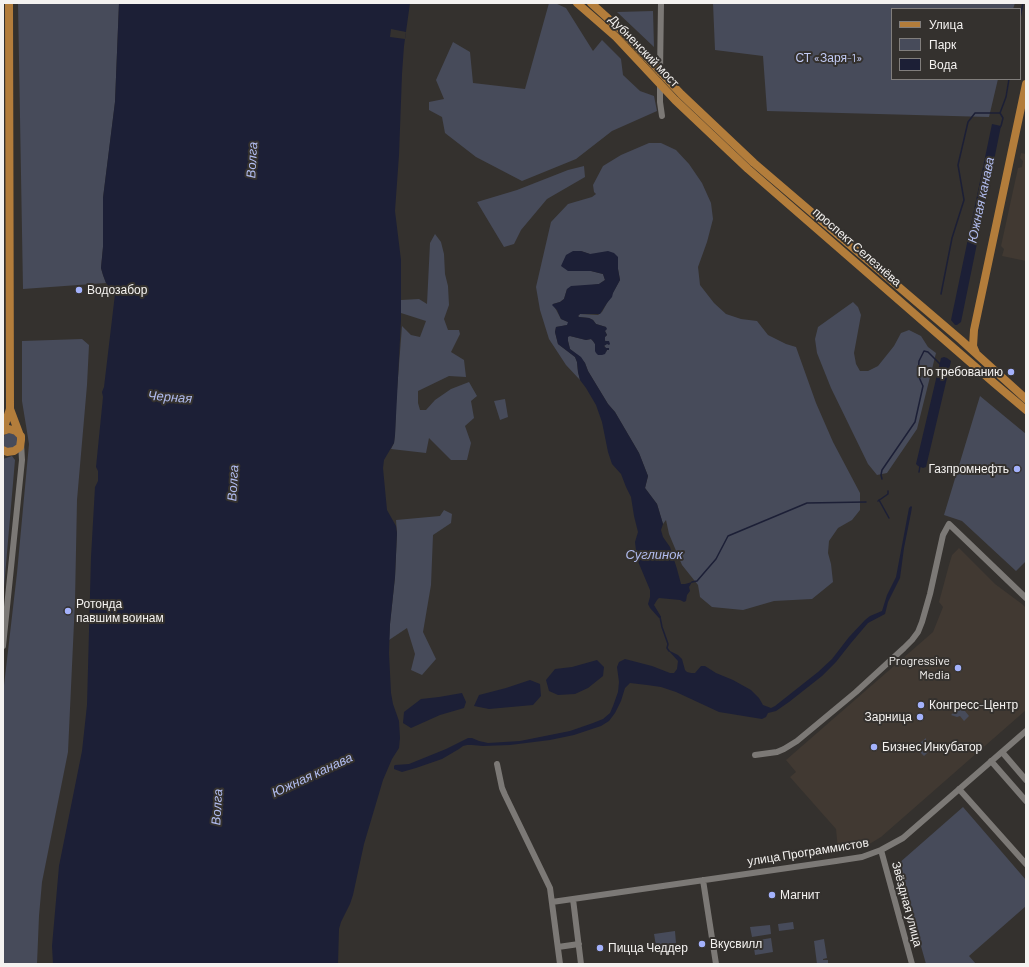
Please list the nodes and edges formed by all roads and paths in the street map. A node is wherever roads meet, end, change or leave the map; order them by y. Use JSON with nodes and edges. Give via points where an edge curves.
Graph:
{"nodes":[{"id":1,"x":9,"y":3,"type":"edge"},
{"id":2,"x":577,"y":3,"type":"edge"},
{"id":3,"x":591,"y":3,"type":"edge"},
{"id":4,"x":661,"y":4,"type":"edge"},
{"id":5,"x":1026,"y":84,"type":"edge"},
{"id":6,"x":678,"y":97,"type":"junction"},
{"id":7,"x":662,"y":116,"type":"dead end"},
{"id":8,"x":974,"y":333,"type":"junction"},
{"id":9,"x":961,"y":340,"type":"junction"},
{"id":10,"x":976,"y":354,"type":"junction"},
{"id":11,"x":1026,"y":399,"type":"edge"},
{"id":12,"x":10,"y":409,"type":"junction"},
{"id":13,"x":1026,"y":410,"type":"edge"},
{"id":14,"x":3,"y":431,"type":"edge"},
{"id":15,"x":19,"y":433,"type":"junction"},
{"id":16,"x":21,"y":443,"type":"junction"},
{"id":17,"x":7,"y":452,"type":"edge"},
{"id":18,"x":22,"y":460,"type":"junction"},
{"id":19,"x":1026,"y":598,"type":"edge"},
{"id":20,"x":5,"y":609,"type":"edge"},
{"id":21,"x":3,"y":646,"type":"edge"},
{"id":22,"x":1026,"y":731,"type":"edge"},
{"id":23,"x":1002,"y":752,"type":"junction"},
{"id":24,"x":755,"y":755,"type":"dead end"},
{"id":25,"x":991,"y":761,"type":"junction"},
{"id":26,"x":497,"y":764,"type":"dead end"},
{"id":27,"x":1026,"y":780,"type":"edge"},
{"id":28,"x":959,"y":789,"type":"junction"},
{"id":29,"x":1026,"y":801,"type":"edge"},
{"id":30,"x":881,"y":850,"type":"junction"},
{"id":31,"x":1026,"y":864,"type":"edge"},
{"id":32,"x":703,"y":880,"type":"junction"},
{"id":33,"x":573,"y":899,"type":"junction"},
{"id":34,"x":552,"y":902,"type":"junction"},
{"id":35,"x":579,"y":944,"type":"junction"},
{"id":36,"x":558,"y":947,"type":"junction"},
{"id":37,"x":560,"y":964,"type":"edge"},
{"id":38,"x":581,"y":964,"type":"edge"},
{"id":39,"x":716,"y":964,"type":"edge"},
{"id":40,"x":912,"y":964,"type":"edge"}],
"edges":[{"from":1,"to":12,"type":"main road"},
{"from":2,"to":6,"type":"main road","name":"Дубненский мост"},
{"from":3,"to":6,"type":"main road","name":"Дубненский мост","via":[[622,31]]},
{"from":4,"to":7,"type":"street"},
{"from":5,"to":8,"type":"main road"},
{"from":6,"to":9,"type":"main road","name":"проспект Селезнёва"},
{"from":6,"to":13,"type":"main road","name":"проспект Селезнёва","via":[[748,169]]},
{"from":8,"to":9,"type":"main road","via":[[971,337]]},
{"from":8,"to":10,"type":"main road","via":[[973,346]]},
{"from":9,"to":10,"type":"main road","name":"проспект Селезнёва"},
{"from":10,"to":11,"type":"main road","name":"проспект Селезнёва"},
{"from":12,"to":14,"type":"main road"},
{"from":12,"to":15,"type":"main road"},
{"from":14,"to":15,"type":"main road","via":[[13,429]]},
{"from":15,"to":16,"type":"main road"},
{"from":16,"to":17,"type":"main road","via":[[17,449]]},
{"from":16,"to":18,"type":"street"},
{"from":17,"to":18,"type":"street"},
{"from":18,"to":20,"type":"street"},
{"from":19,"to":24,"type":"street","via":[[948,524],[943,535],[922,622],[912,640],[856,692],[797,741],[784,750]]},
{"from":20,"to":21,"type":"street"},
{"from":22,"to":23,"type":"street","name":"улица Программистов"},
{"from":23,"to":25,"type":"street","name":"улица Программистов"},
{"from":23,"to":27,"type":"street"},
{"from":25,"to":28,"type":"street","name":"улица Программистов"},
{"from":25,"to":29,"type":"street"},
{"from":26,"to":34,"type":"street","via":[[502,788],[550,888]]},
{"from":28,"to":30,"type":"street","name":"улица Программистов","via":[[903,838]]},
{"from":28,"to":31,"type":"street"},
{"from":30,"to":32,"type":"street","name":"улица Программистов","via":[[862,857]]},
{"from":30,"to":40,"type":"street","name":"Звёздная улица"},
{"from":32,"to":33,"type":"street","name":"улица Программистов"},
{"from":32,"to":39,"type":"street"},
{"from":33,"to":34,"type":"street","name":"улица Программистов"},
{"from":33,"to":35,"type":"street"},
{"from":34,"to":36,"type":"street"},
{"from":35,"to":36,"type":"street"},
{"from":35,"to":38,"type":"street"},
{"from":36,"to":37,"type":"street"}]}
